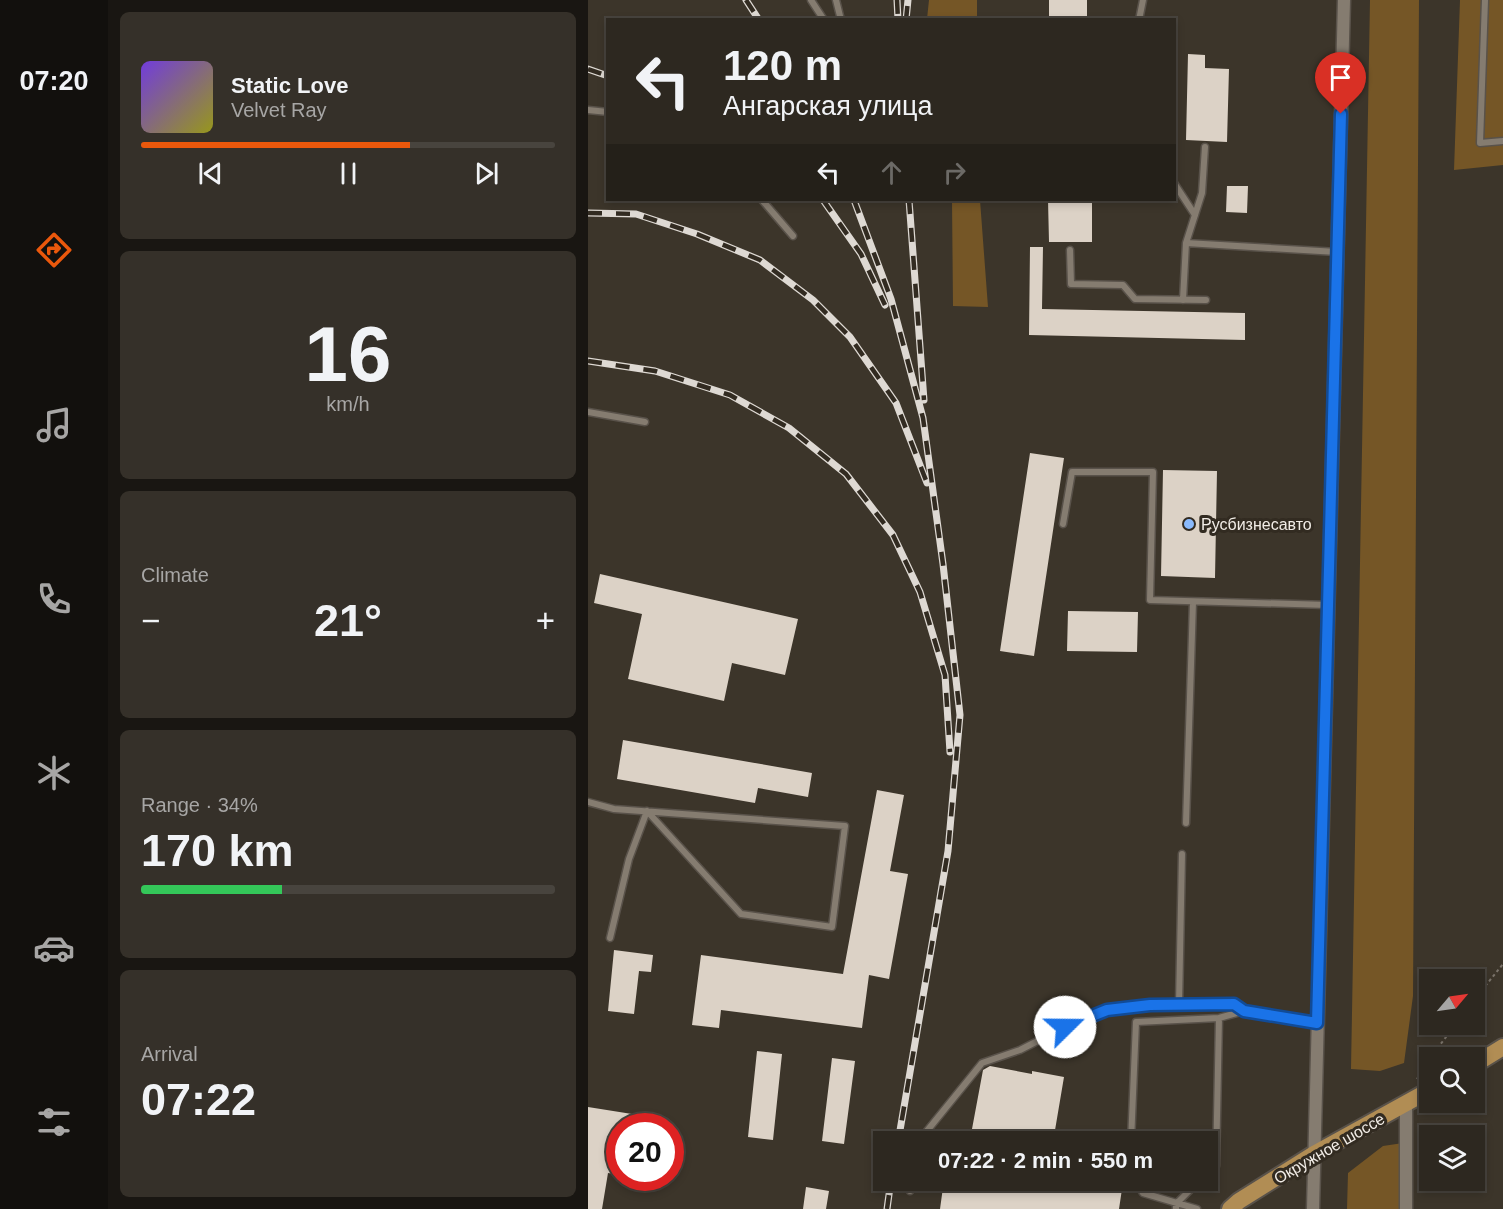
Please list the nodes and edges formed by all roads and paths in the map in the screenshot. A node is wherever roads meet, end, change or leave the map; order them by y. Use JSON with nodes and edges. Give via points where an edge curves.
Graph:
{"nodes":[{"id":1,"x":811,"y":0,"type":"edge"},
{"id":2,"x":837,"y":0,"type":"edge"},
{"id":3,"x":1143,"y":0,"type":"edge"},
{"id":4,"x":1344,"y":0,"type":"edge"},
{"id":5,"x":1485,"y":0,"type":"edge"},
{"id":6,"x":823,"y":18,"type":"edge"},
{"id":7,"x":841,"y":18,"type":"edge"},
{"id":8,"x":1139,"y":18,"type":"edge"},
{"id":9,"x":588,"y":110,"type":"edge"},
{"id":10,"x":606,"y":112,"type":"edge"},
{"id":11,"x":1503,"y":141,"type":"edge"},
{"id":12,"x":1205,"y":147,"type":"dead end"},
{"id":13,"x":1176,"y":186,"type":"edge"},
{"id":14,"x":763,"y":201,"type":"edge"},
{"id":15,"x":1195,"y":215,"type":"junction"},
{"id":16,"x":793,"y":236,"type":"dead end"},
{"id":17,"x":1186,"y":243,"type":"junction"},
{"id":18,"x":1071,"y":250,"type":"dead end"},
{"id":19,"x":1338,"y":252,"type":"junction"},
{"id":20,"x":1184,"y":300,"type":"junction"},
{"id":21,"x":1206,"y":300,"type":"dead end"},
{"id":22,"x":588,"y":412,"type":"edge"},
{"id":23,"x":645,"y":422,"type":"dead end"},
{"id":24,"x":1063,"y":524,"type":"dead end"},
{"id":25,"x":1193,"y":602,"type":"junction"},
{"id":26,"x":1328,"y":605,"type":"junction"},
{"id":27,"x":588,"y":802,"type":"edge"},
{"id":28,"x":647,"y":811,"type":"junction"},
{"id":29,"x":1186,"y":823,"type":"dead end"},
{"id":30,"x":1182,"y":854,"type":"dead end"},
{"id":31,"x":610,"y":938,"type":"dead end"},
{"id":32,"x":1503,"y":964,"type":"edge"},
{"id":33,"x":1485,"y":986,"type":"edge"},
{"id":34,"x":1179,"y":1005,"type":"junction"},
{"id":35,"x":1244,"y":1011,"type":"junction"},
{"id":36,"x":1219,"y":1018,"type":"junction"},
{"id":37,"x":1317,"y":1023,"type":"junction"},
{"id":38,"x":1448,"y":1035,"type":"edge"},
{"id":39,"x":1438,"y":1047,"type":"edge"},
{"id":40,"x":1503,"y":1047,"type":"edge"},
{"id":41,"x":1485,"y":1058,"type":"edge"},
{"id":42,"x":1419,"y":1096,"type":"edge"},
{"id":43,"x":1406,"y":1103,"type":"junction"},
{"id":44,"x":927,"y":1131,"type":"edge"},
{"id":45,"x":1131,"y":1131,"type":"edge"},
{"id":46,"x":1217,"y":1131,"type":"edge"},
{"id":47,"x":1314,"y":1154,"type":"junction"},
{"id":48,"x":1142,"y":1191,"type":"edge"},
{"id":49,"x":1190,"y":1191,"type":"edge"},
{"id":50,"x":1176,"y":1206,"type":"edge"},
{"id":51,"x":1197,"y":1209,"type":"edge"},
{"id":52,"x":1230,"y":1209,"type":"edge"},
{"id":53,"x":1313,"y":1209,"type":"edge"},
{"id":54,"x":1406,"y":1209,"type":"edge"}],
"edges":[{"from":1,"to":6,"type":"lane"},
{"from":2,"to":7,"type":"lane"},
{"from":3,"to":8,"type":"lane"},
{"from":4,"to":19,"type":"street"},
{"from":5,"to":11,"type":"lane","via":[[1480,143]]},
{"from":9,"to":10,"type":"lane"},
{"from":12,"to":15,"type":"lane","via":[[1202,193]]},
{"from":13,"to":15,"type":"lane"},
{"from":14,"to":16,"type":"lane"},
{"from":15,"to":17,"type":"lane"},
{"from":17,"to":19,"type":"lane"},
{"from":17,"to":20,"type":"lane"},
{"from":18,"to":20,"type":"lane","via":[[1071,284],[1123,285],[1135,299]]},
{"from":19,"to":26,"type":"street"},
{"from":20,"to":21,"type":"lane"},
{"from":22,"to":23,"type":"lane"},
{"from":24,"to":25,"type":"lane","via":[[1072,472],[1152,472],[1150,600]]},
{"from":25,"to":26,"type":"lane"},
{"from":25,"to":29,"type":"lane"},
{"from":26,"to":37,"type":"street"},
{"from":27,"to":28,"type":"lane"},
{"from":28,"to":28,"type":"lane","via":[[845,826],[832,927],[741,914]]},
{"from":28,"to":31,"type":"lane","via":[[629,859]]},
{"from":30,"to":34,"type":"lane"},
{"from":32,"to":33,"type":"path"},
{"from":34,"to":35,"type":"lane","via":[[1234,1004]]},
{"from":34,"to":44,"type":"lane","via":[[1107,1010],[982,1063]]},
{"from":35,"to":36,"type":"lane"},
{"from":35,"to":37,"type":"lane"},
{"from":36,"to":45,"type":"lane","via":[[1136,1022]]},
{"from":36,"to":46,"type":"lane"},
{"from":37,"to":47,"type":"street"},
{"from":38,"to":39,"type":"path"},
{"from":40,"to":41,"type":"main road"},
{"from":42,"to":43,"type":"main road","name":"Окружное шоссе"},
{"from":43,"to":47,"type":"main road","name":"Окружное шоссе"},
{"from":43,"to":54,"type":"street"},
{"from":47,"to":52,"type":"main road","name":"Окружное шоссе"},
{"from":47,"to":53,"type":"street"},
{"from":48,"to":50,"type":"lane"},
{"from":49,"to":50,"type":"lane"},
{"from":50,"to":51,"type":"lane"}]}
